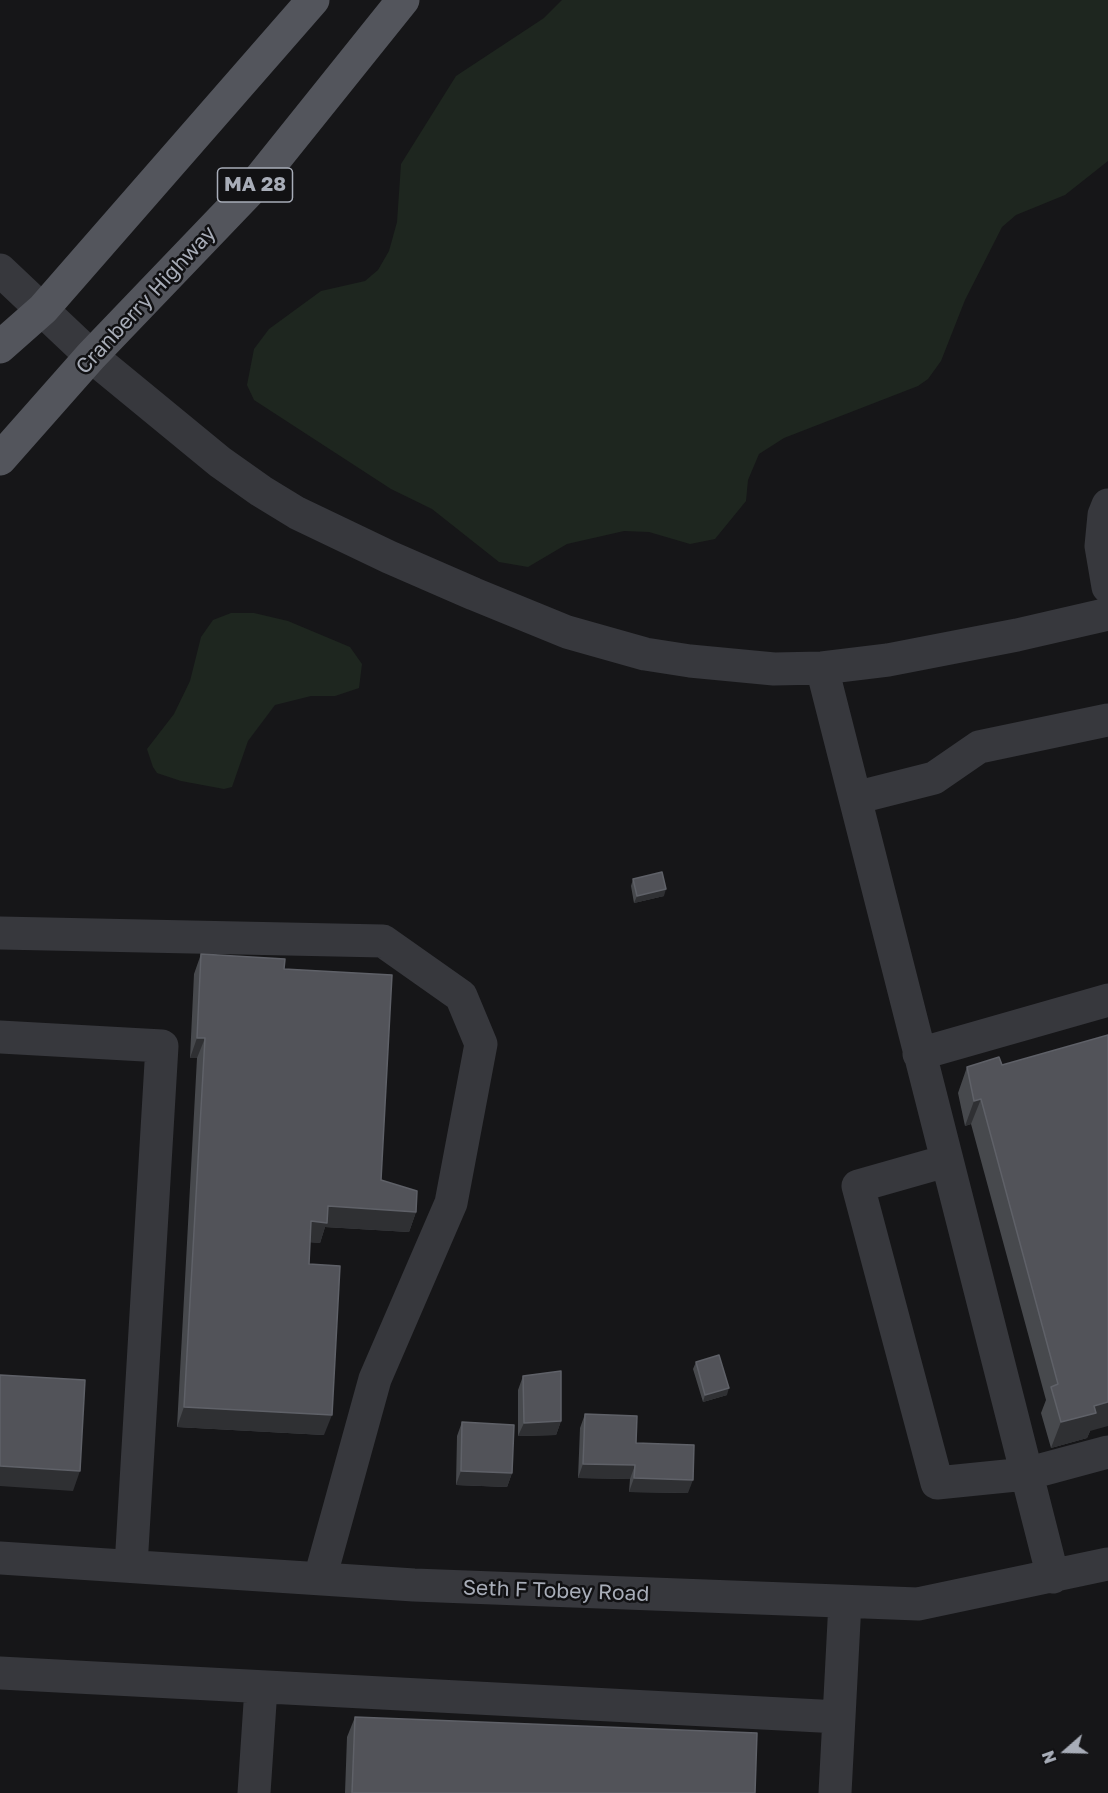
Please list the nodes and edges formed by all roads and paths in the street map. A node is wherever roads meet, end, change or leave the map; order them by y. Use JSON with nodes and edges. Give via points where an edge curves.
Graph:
{"nodes":[{"id":1,"x":312,"y":0,"type":"edge"},
{"id":2,"x":403,"y":0,"type":"edge"},
{"id":3,"x":0,"y":270,"type":"edge"},
{"id":4,"x":43,"y":309,"type":"junction"},
{"id":5,"x":0,"y":347,"type":"edge"},
{"id":6,"x":91,"y":356,"type":"junction"},
{"id":7,"x":0,"y":459,"type":"edge"},
{"id":8,"x":1108,"y":505,"type":"edge"},
{"id":9,"x":1108,"y":587,"type":"edge"},
{"id":10,"x":1108,"y":614,"type":"edge"},
{"id":11,"x":822,"y":668,"type":"junction"},
{"id":12,"x":1108,"y":720,"type":"edge"},
{"id":13,"x":855,"y":798,"type":"junction"},
{"id":14,"x":0,"y":933,"type":"edge"},
{"id":15,"x":1108,"y":1000,"type":"edge"},
{"id":16,"x":0,"y":1037,"type":"edge"},
{"id":17,"x":919,"y":1054,"type":"junction"},
{"id":18,"x":946,"y":1161,"type":"junction"},
{"id":19,"x":1108,"y":1452,"type":"edge"},
{"id":20,"x":1026,"y":1474,"type":"junction"},
{"id":21,"x":0,"y":1558,"type":"edge"},
{"id":22,"x":1108,"y":1564,"type":"edge"},
{"id":23,"x":131,"y":1566,"type":"junction"},
{"id":24,"x":1053,"y":1577,"type":"junction"},
{"id":25,"x":320,"y":1578,"type":"junction"},
{"id":26,"x":845,"y":1602,"type":"junction"},
{"id":27,"x":0,"y":1673,"type":"edge"},
{"id":28,"x":261,"y":1688,"type":"junction"},
{"id":29,"x":839,"y":1717,"type":"junction"},
{"id":30,"x":254,"y":1793,"type":"edge"},
{"id":31,"x":835,"y":1793,"type":"edge"}],
"edges":[{"from":1,"to":4,"type":"main road"},
{"from":2,"to":6,"type":"main road","name":"Cranberry Highway","number":"MA 28","via":[[253,187]]},
{"from":3,"to":4,"type":"street"},
{"from":4,"to":5,"type":"main road"},
{"from":4,"to":6,"type":"street"},
{"from":6,"to":7,"type":"main road","name":"Cranberry Highway","number":"MA 28"},
{"from":6,"to":11,"type":"street","via":[[261,491],[308,518],[474,594],[567,632],[645,654],[732,666]]},
{"from":8,"to":9,"type":"street","via":[[1101,546]]},
{"from":10,"to":11,"type":"street","via":[[888,660]]},
{"from":11,"to":13,"type":"street"},
{"from":12,"to":13,"type":"street","via":[[979,747],[934,778]]},
{"from":13,"to":17,"type":"street"},
{"from":14,"to":25,"type":"street","via":[[383,941],[461,996],[481,1044],[451,1203],[375,1379]]},
{"from":15,"to":17,"type":"street"},
{"from":16,"to":23,"type":"street","via":[[162,1046]]},
{"from":17,"to":18,"type":"street"},
{"from":18,"to":20,"type":"street"},
{"from":18,"to":20,"type":"street","via":[[858,1186],[937,1483]]},
{"from":19,"to":20,"type":"street"},
{"from":20,"to":24,"type":"street"},
{"from":21,"to":23,"type":"street","name":"Seth F Tobey Road"},
{"from":22,"to":24,"type":"street","name":"Seth F Tobey Road"},
{"from":23,"to":25,"type":"street","name":"Seth F Tobey Road"},
{"from":24,"to":26,"type":"street","name":"Seth F Tobey Road","via":[[918,1604]]},
{"from":25,"to":26,"type":"street","name":"Seth F Tobey Road"},
{"from":26,"to":29,"type":"street"},
{"from":27,"to":28,"type":"street"},
{"from":28,"to":29,"type":"street"},
{"from":28,"to":30,"type":"street"},
{"from":29,"to":31,"type":"street"}]}
